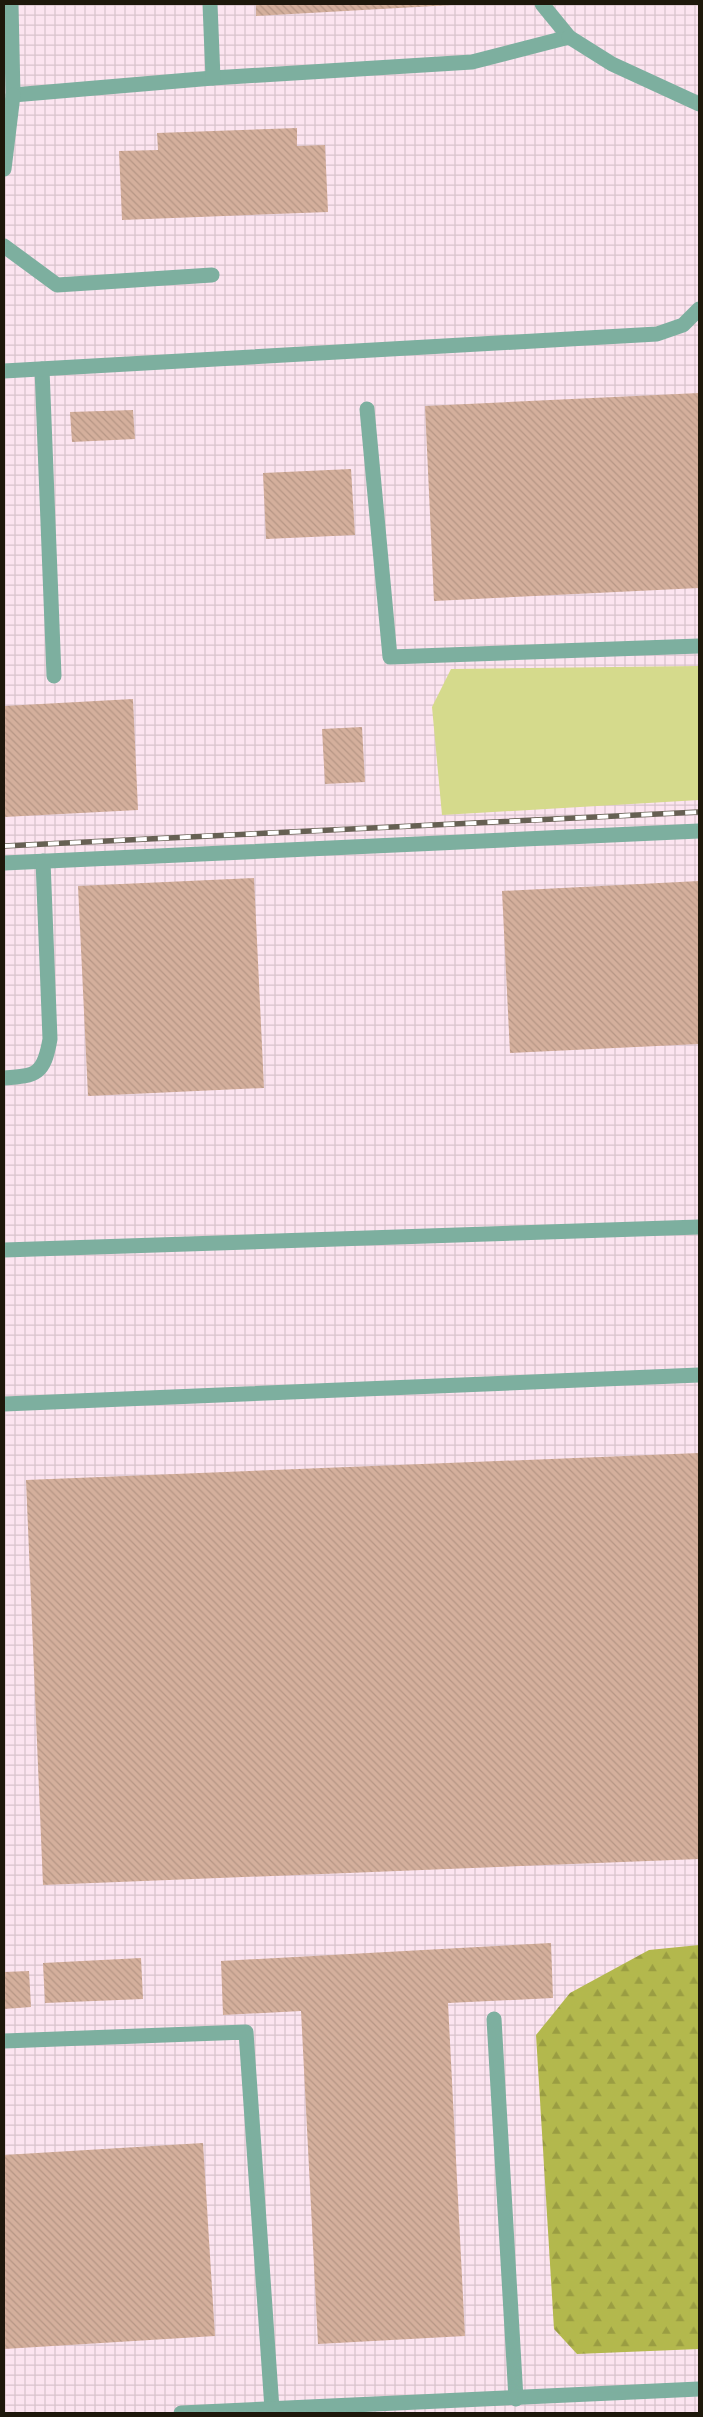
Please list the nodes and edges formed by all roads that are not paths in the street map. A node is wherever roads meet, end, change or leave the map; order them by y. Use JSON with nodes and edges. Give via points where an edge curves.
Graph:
{"nodes":[{"id":1,"x":12,"y":4,"type":"edge"},
{"id":2,"x":210,"y":4,"type":"edge"},
{"id":3,"x":542,"y":4,"type":"edge"},
{"id":4,"x":569,"y":37,"type":"junction"},
{"id":5,"x":213,"y":78,"type":"junction"},
{"id":6,"x":13,"y":95,"type":"junction"},
{"id":7,"x":699,"y":104,"type":"edge"},
{"id":8,"x":4,"y":169,"type":"edge"},
{"id":9,"x":4,"y":246,"type":"edge"},
{"id":10,"x":212,"y":274,"type":"dead end"},
{"id":11,"x":699,"y":309,"type":"edge"},
{"id":12,"x":42,"y":369,"type":"junction"},
{"id":13,"x":4,"y":371,"type":"edge"},
{"id":14,"x":367,"y":409,"type":"dead end"},
{"id":15,"x":699,"y":646,"type":"edge"},
{"id":16,"x":54,"y":676,"type":"dead end"},
{"id":17,"x":699,"y":831,"type":"edge"},
{"id":18,"x":43,"y":861,"type":"junction"},
{"id":19,"x":4,"y":863,"type":"edge"},
{"id":20,"x":4,"y":1078,"type":"edge"},
{"id":21,"x":699,"y":1227,"type":"edge"},
{"id":22,"x":4,"y":1250,"type":"edge"},
{"id":23,"x":699,"y":1375,"type":"edge"},
{"id":24,"x":4,"y":1404,"type":"edge"},
{"id":25,"x":494,"y":2019,"type":"dead end"},
{"id":26,"x":4,"y":2041,"type":"edge"},
{"id":27,"x":699,"y":2389,"type":"edge"},
{"id":28,"x":516,"y":2399,"type":"junction"},
{"id":29,"x":272,"y":2409,"type":"junction"},
{"id":30,"x":181,"y":2413,"type":"edge"}],
"edges":[{"from":1,"to":6,"type":"street"},
{"from":2,"to":5,"type":"street"},
{"from":3,"to":4,"type":"street"},
{"from":4,"to":5,"type":"street","via":[[472,62]]},
{"from":4,"to":7,"type":"street","via":[[612,64]]},
{"from":5,"to":6,"type":"street"},
{"from":6,"to":8,"type":"street"},
{"from":9,"to":10,"type":"street","via":[[57,285]]},
{"from":11,"to":12,"type":"street","via":[[683,325],[658,334]]},
{"from":12,"to":13,"type":"street"},
{"from":12,"to":16,"type":"street"},
{"from":14,"to":15,"type":"street","via":[[390,657]]},
{"from":17,"to":18,"type":"street"},
{"from":18,"to":19,"type":"street"},
{"from":18,"to":20,"type":"street","via":[[50,1039],[47,1056],[39,1070],[28,1076]]},
{"from":21,"to":22,"type":"street"},
{"from":23,"to":24,"type":"street"},
{"from":25,"to":28,"type":"street"},
{"from":26,"to":29,"type":"street","via":[[246,2032]]},
{"from":27,"to":28,"type":"street"},
{"from":28,"to":29,"type":"street"},
{"from":29,"to":30,"type":"street"}]}
